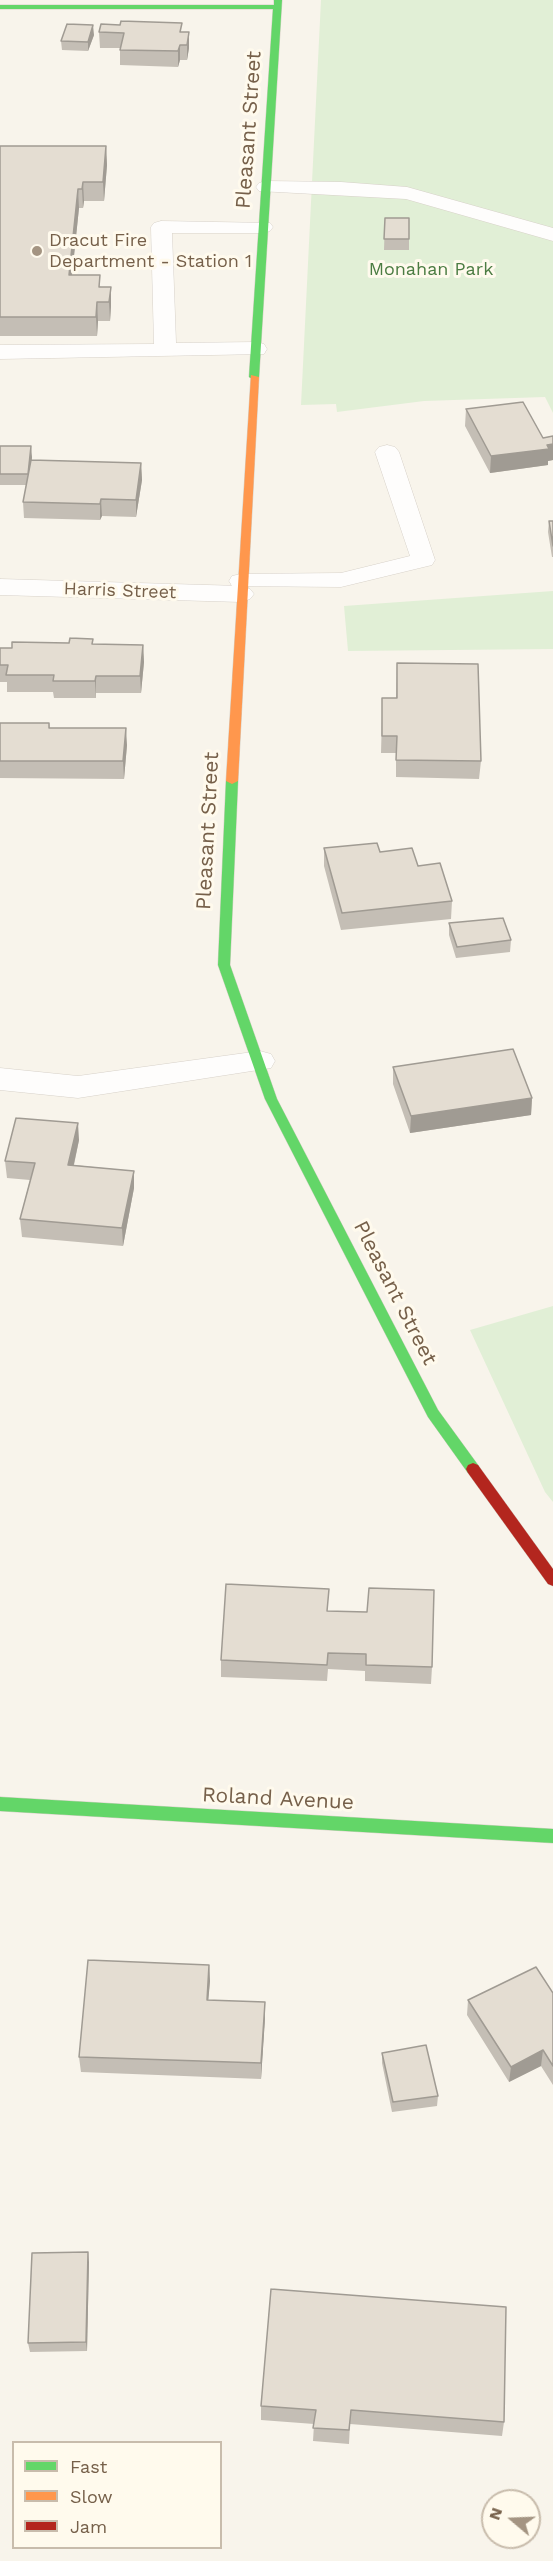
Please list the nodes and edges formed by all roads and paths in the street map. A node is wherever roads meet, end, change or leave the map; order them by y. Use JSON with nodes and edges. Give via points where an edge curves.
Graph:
{"nodes":[{"id":1,"x":278,"y":3,"type":"edge"},
{"id":2,"x":0,"y":7,"type":"edge"},
{"id":3,"x":266,"y":187,"type":"junction"},
{"id":4,"x":263,"y":227,"type":"junction"},
{"id":5,"x":553,"y":235,"type":"edge"},
{"id":6,"x":256,"y":349,"type":"junction"},
{"id":7,"x":165,"y":350,"type":"junction"},
{"id":8,"x":0,"y":352,"type":"edge"},
{"id":9,"x":387,"y":452,"type":"dead end"},
{"id":10,"x":0,"y":587,"type":"edge"},
{"id":11,"x":241,"y":587,"type":"junction"},
{"id":12,"x":260,"y":1061,"type":"junction"},
{"id":13,"x":0,"y":1079,"type":"edge"},
{"id":14,"x":553,"y":1580,"type":"edge"},
{"id":15,"x":0,"y":1804,"type":"edge"},
{"id":16,"x":553,"y":1836,"type":"edge"}],
"edges":[{"from":1,"to":2,"type":"main road"},
{"from":1,"to":3,"type":"main road","name":"Pleasant Street"},
{"from":3,"to":4,"type":"main road","name":"Pleasant Street"},
{"from":3,"to":5,"type":"lane","via":[[407,193]]},
{"from":4,"to":6,"type":"main road","name":"Pleasant Street"},
{"from":4,"to":7,"type":"lane","via":[[161,227]]},
{"from":6,"to":7,"type":"lane"},
{"from":6,"to":11,"type":"main road","name":"Pleasant Street"},
{"from":7,"to":8,"type":"lane"},
{"from":9,"to":11,"type":"lane","via":[[423,560],[340,580]]},
{"from":10,"to":11,"type":"street","name":"Harris Street"},
{"from":11,"to":12,"type":"main road","name":"Pleasant Street","via":[[224,965]]},
{"from":12,"to":13,"type":"street","via":[[78,1087]]},
{"from":12,"to":14,"type":"main road","name":"Pleasant Street","via":[[271,1099],[434,1413]]},
{"from":15,"to":16,"type":"main road","name":"Roland Avenue"}]}
